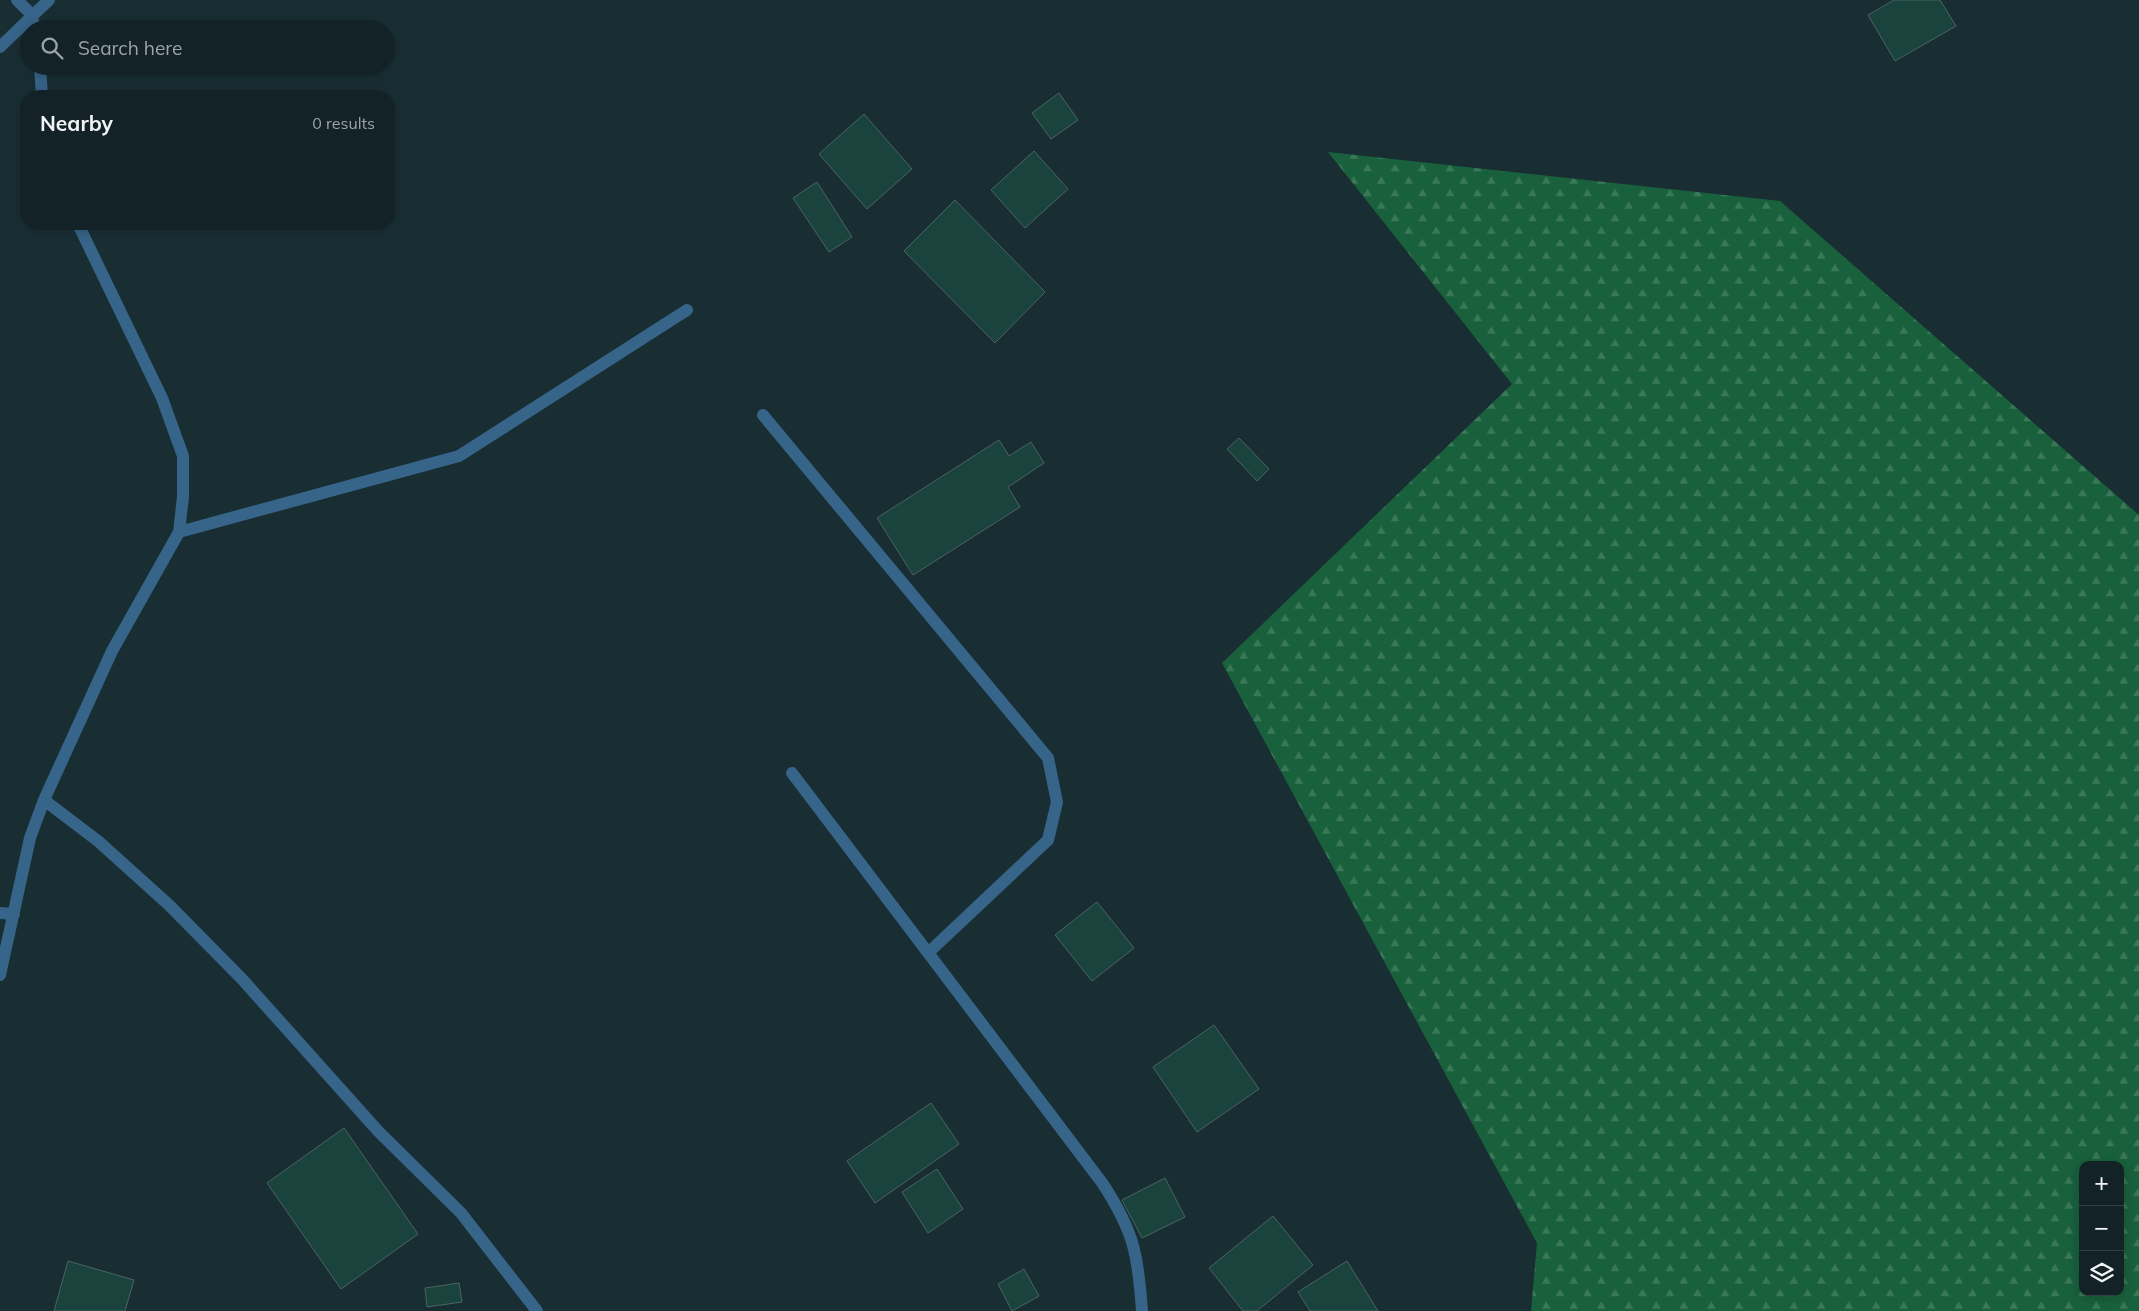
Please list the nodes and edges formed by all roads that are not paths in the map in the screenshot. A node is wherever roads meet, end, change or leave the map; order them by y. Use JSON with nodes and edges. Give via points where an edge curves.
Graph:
{"nodes":[{"id":1,"x":18,"y":0,"type":"edge"},
{"id":2,"x":49,"y":0,"type":"edge"},
{"id":3,"x":32,"y":15,"type":"junction"},
{"id":4,"x":27,"y":20,"type":"edge"},
{"id":5,"x":33,"y":20,"type":"edge"},
{"id":6,"x":20,"y":27,"type":"edge"},
{"id":7,"x":0,"y":47,"type":"edge"},
{"id":8,"x":41,"y":75,"type":"edge"},
{"id":9,"x":42,"y":90,"type":"edge"},
{"id":10,"x":81,"y":230,"type":"edge"},
{"id":11,"x":687,"y":310,"type":"dead end"},
{"id":12,"x":763,"y":415,"type":"dead end"},
{"id":13,"x":179,"y":532,"type":"junction"},
{"id":14,"x":792,"y":773,"type":"dead end"},
{"id":15,"x":44,"y":800,"type":"junction"},
{"id":16,"x":0,"y":913,"type":"edge"},
{"id":17,"x":14,"y":914,"type":"junction"},
{"id":18,"x":928,"y":953,"type":"junction"},
{"id":19,"x":0,"y":975,"type":"edge"},
{"id":20,"x":538,"y":1311,"type":"edge"},
{"id":21,"x":1142,"y":1311,"type":"edge"}],
"edges":[{"from":1,"to":3,"type":"street"},
{"from":2,"to":3,"type":"street"},
{"from":3,"to":4,"type":"street"},
{"from":3,"to":5,"type":"street"},
{"from":6,"to":7,"type":"street"},
{"from":8,"to":9,"type":"street"},
{"from":10,"to":13,"type":"street","via":[[162,398],[183,456]]},
{"from":11,"to":13,"type":"street","via":[[459,456]]},
{"from":12,"to":18,"type":"street","via":[[1048,758],[1057,802],[1048,840]]},
{"from":13,"to":15,"type":"street","via":[[112,651]]},
{"from":14,"to":18,"type":"street"},
{"from":15,"to":17,"type":"street","via":[[30,838]]},
{"from":15,"to":20,"type":"street","via":[[98,841],[242,979],[378,1132],[461,1213]]},
{"from":16,"to":17,"type":"street"},
{"from":17,"to":19,"type":"street"},
{"from":18,"to":21,"type":"street","via":[[1103,1184],[1122,1214],[1134,1241],[1140,1268]]}]}
